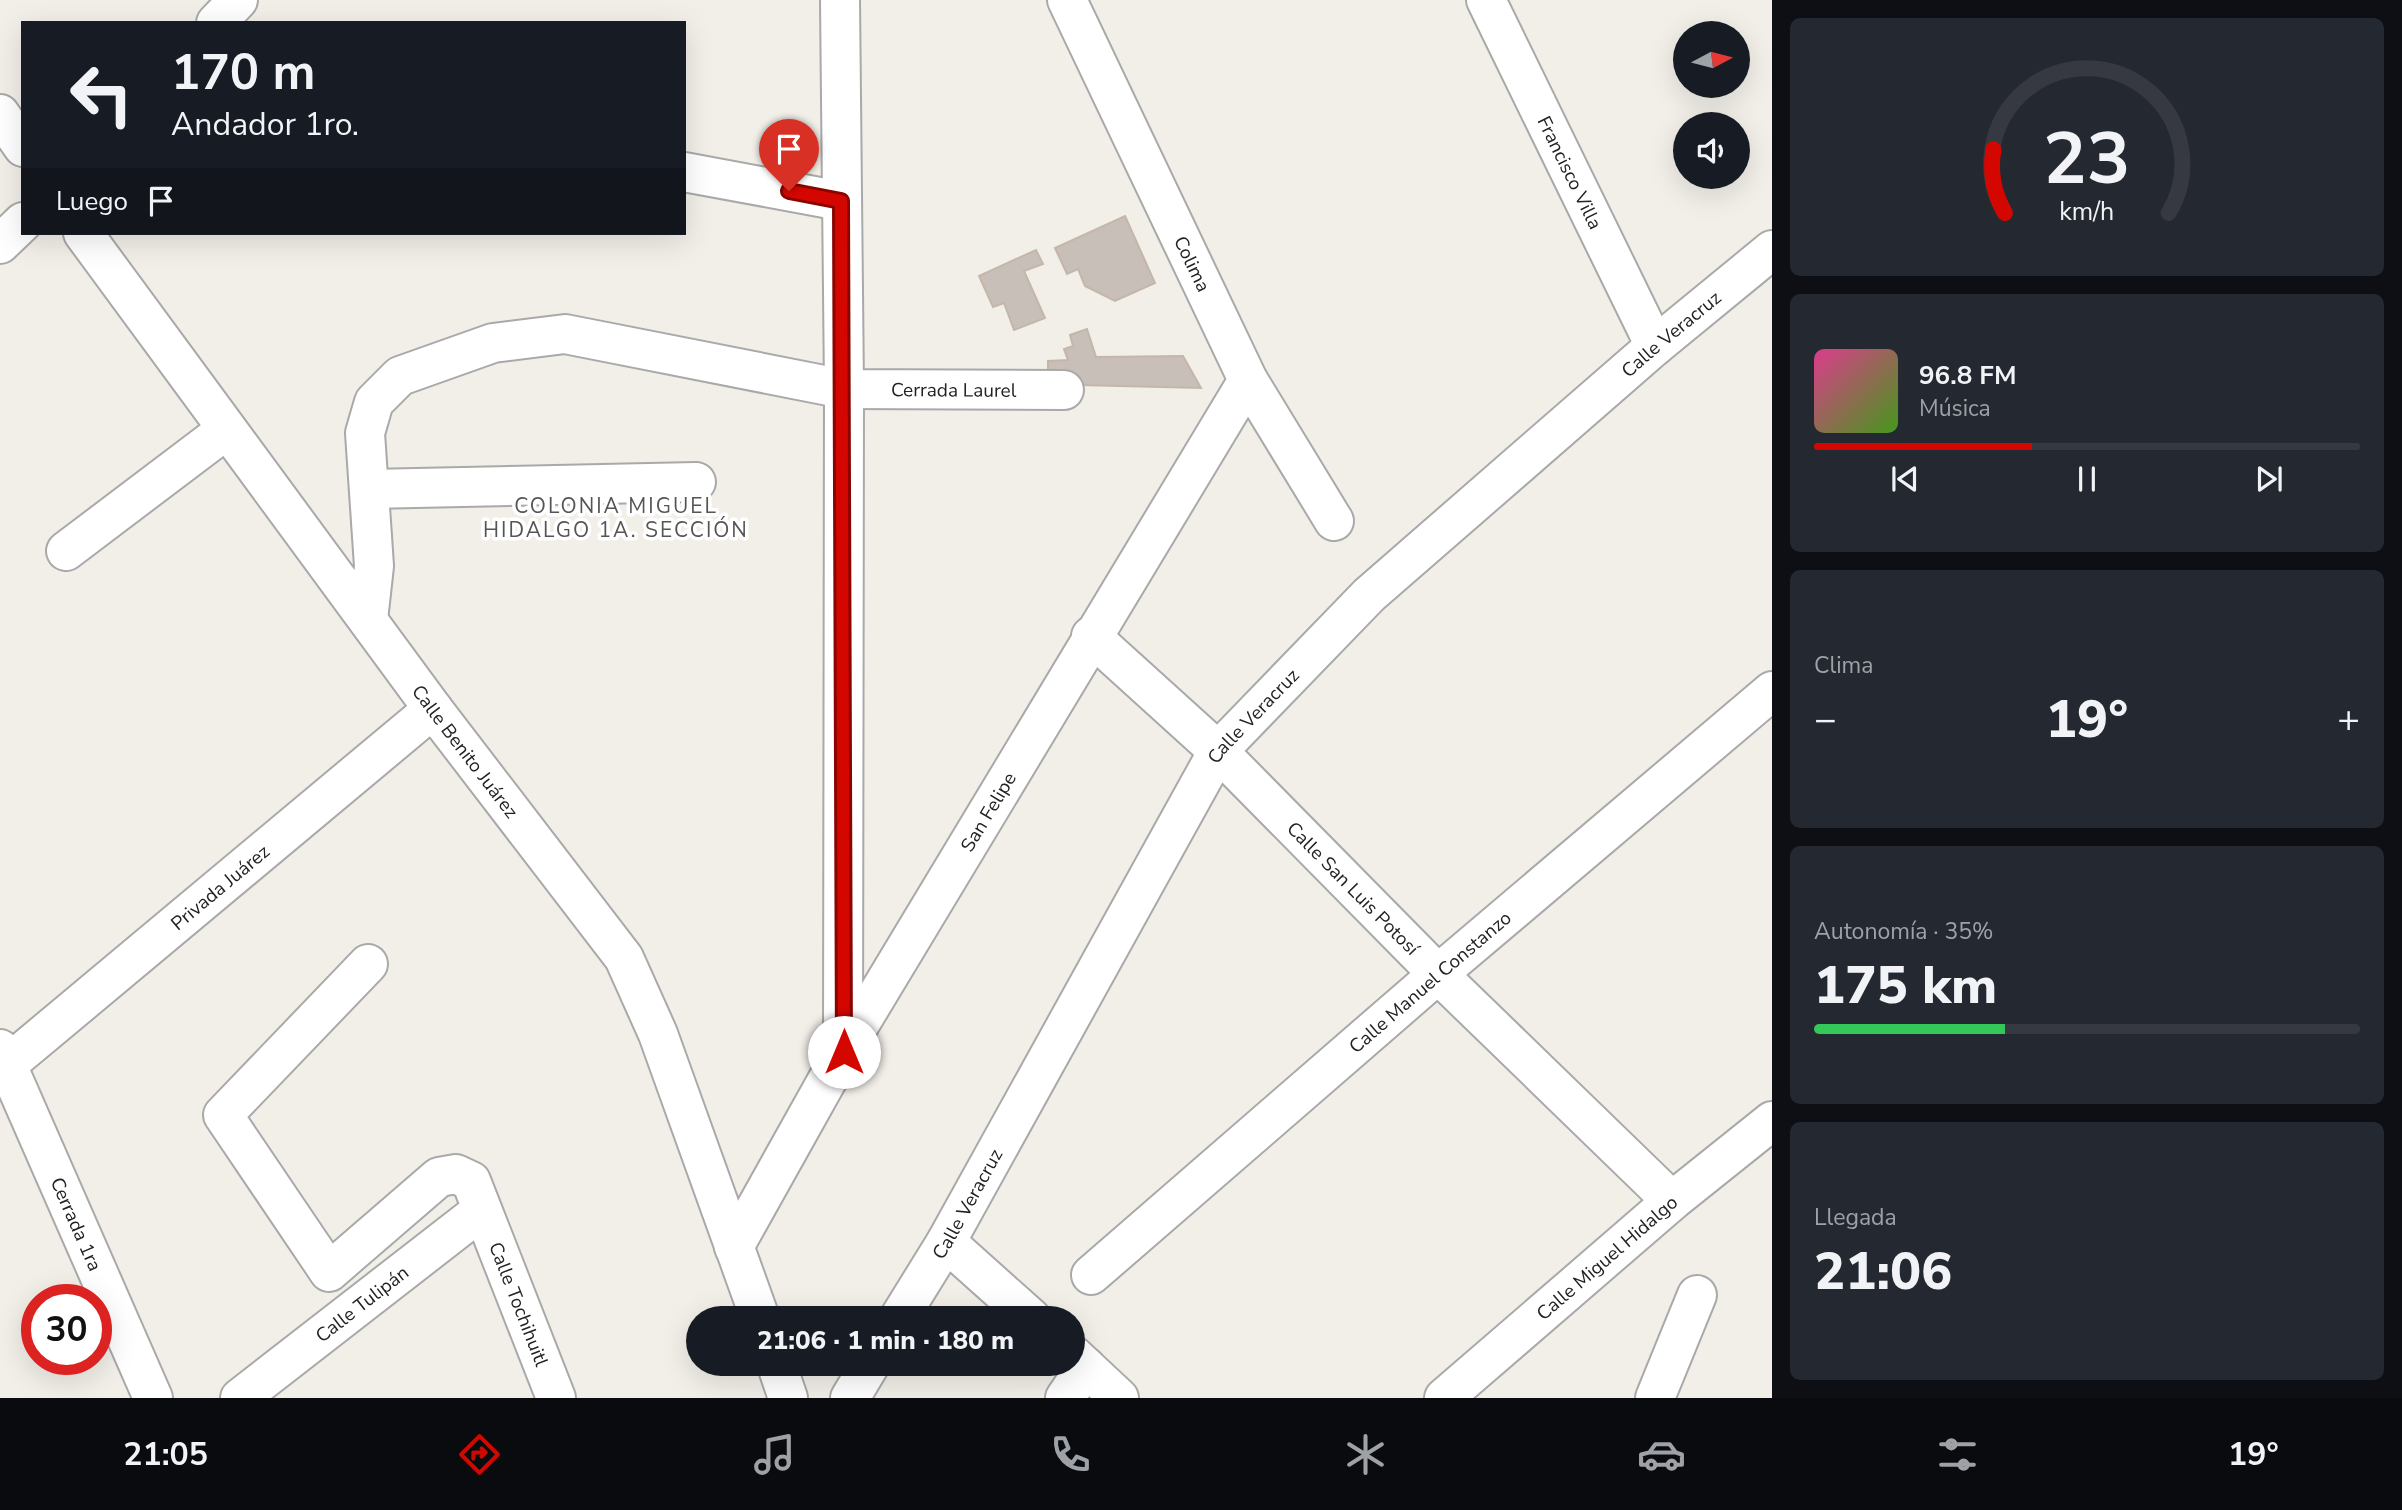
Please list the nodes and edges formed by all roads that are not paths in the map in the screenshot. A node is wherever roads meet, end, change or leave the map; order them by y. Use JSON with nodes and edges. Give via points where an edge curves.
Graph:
{"nodes":[{"id":1,"x":238,"y":0,"type":"edge"},
{"id":2,"x":840,"y":0,"type":"edge"},
{"id":3,"x":1067,"y":0,"type":"edge"},
{"id":4,"x":1486,"y":0,"type":"edge"},
{"id":5,"x":218,"y":21,"type":"edge"},
{"id":6,"x":0,"y":114,"type":"edge"},
{"id":7,"x":21,"y":144,"type":"edge"},
{"id":8,"x":686,"y":172,"type":"edge"},
{"id":9,"x":841,"y":201,"type":"junction"},
{"id":10,"x":21,"y":224,"type":"edge"},
{"id":11,"x":84,"y":235,"type":"edge"},
{"id":12,"x":0,"y":244,"type":"edge"},
{"id":13,"x":1772,"y":250,"type":"edge"},
{"id":14,"x":1655,"y":346,"type":"junction"},
{"id":15,"x":1248,"y":380,"type":"junction"},
{"id":16,"x":844,"y":389,"type":"junction"},
{"id":17,"x":1064,"y":390,"type":"dead end"},
{"id":18,"x":226,"y":430,"type":"junction"},
{"id":19,"x":696,"y":482,"type":"dead end"},
{"id":20,"x":369,"y":489,"type":"junction"},
{"id":21,"x":1334,"y":521,"type":"dead end"},
{"id":22,"x":66,"y":551,"type":"dead end"},
{"id":23,"x":368,"y":620,"type":"junction"},
{"id":24,"x":1091,"y":636,"type":"junction"},
{"id":25,"x":1772,"y":691,"type":"edge"},
{"id":26,"x":433,"y":709,"type":"junction"},
{"id":27,"x":1218,"y":751,"type":"junction"},
{"id":28,"x":368,"y":964,"type":"dead end"},
{"id":29,"x":1438,"y":974,"type":"junction"},
{"id":30,"x":844,"y":1052,"type":"junction"},
{"id":31,"x":4,"y":1056,"type":"edge"},
{"id":32,"x":1772,"y":1121,"type":"edge"},
{"id":33,"x":1672,"y":1201,"type":"junction"},
{"id":34,"x":482,"y":1210,"type":"junction"},
{"id":35,"x":946,"y":1242,"type":"junction"},
{"id":36,"x":734,"y":1247,"type":"junction"},
{"id":37,"x":1091,"y":1275,"type":"dead end"},
{"id":38,"x":1696,"y":1294,"type":"dead end"},
{"id":39,"x":756,"y":1306,"type":"edge"},
{"id":40,"x":906,"y":1306,"type":"edge"},
{"id":41,"x":1018,"y":1306,"type":"edge"},
{"id":42,"x":1085,"y":1367,"type":"edge"},
{"id":43,"x":780,"y":1376,"type":"edge"},
{"id":44,"x":863,"y":1376,"type":"edge"},
{"id":45,"x":1073,"y":1376,"type":"edge"},
{"id":46,"x":153,"y":1398,"type":"edge"},
{"id":47,"x":240,"y":1398,"type":"edge"},
{"id":48,"x":556,"y":1398,"type":"edge"},
{"id":49,"x":788,"y":1398,"type":"edge"},
{"id":50,"x":850,"y":1398,"type":"edge"},
{"id":51,"x":1065,"y":1398,"type":"edge"},
{"id":52,"x":1119,"y":1398,"type":"edge"},
{"id":53,"x":1444,"y":1398,"type":"edge"},
{"id":54,"x":1655,"y":1398,"type":"edge"}],
"edges":[{"from":1,"to":5,"type":"street"},
{"from":2,"to":9,"type":"street"},
{"from":3,"to":15,"type":"street","name":"Colima"},
{"from":4,"to":14,"type":"street","name":"Francisco Villa"},
{"from":6,"to":7,"type":"street"},
{"from":8,"to":9,"type":"street"},
{"from":9,"to":16,"type":"street"},
{"from":10,"to":12,"type":"street"},
{"from":11,"to":18,"type":"street","name":"Calle Benito Juárez"},
{"from":13,"to":14,"type":"street","name":"Calle Veracruz"},
{"from":14,"to":27,"type":"street","name":"Calle Veracruz","via":[[1369,595]]},
{"from":15,"to":21,"type":"street","name":"Colima"},
{"from":15,"to":24,"type":"street","name":"San Felipe"},
{"from":16,"to":17,"type":"street","name":"Cerrada Laurel"},
{"from":16,"to":20,"type":"street","name":"Cerrada Laurel","via":[[565,334],[493,343],[400,376],[374,402],[365,433]]},
{"from":16,"to":30,"type":"street"},
{"from":18,"to":22,"type":"street"},
{"from":18,"to":23,"type":"street","name":"Calle Benito Juárez"},
{"from":19,"to":20,"type":"street"},
{"from":20,"to":23,"type":"street","name":"Cerrada Laurel","via":[[374,566]]},
{"from":23,"to":26,"type":"street","name":"Calle Benito Juárez"},
{"from":24,"to":27,"type":"street","name":"Calle San Luis Potosí"},
{"from":24,"to":30,"type":"street","name":"San Felipe"},
{"from":25,"to":29,"type":"street","name":"Calle Manuel Constanzo"},
{"from":26,"to":31,"type":"street","name":"Privada Juárez"},
{"from":26,"to":36,"type":"street","name":"Calle Benito Juárez","via":[[624,958],[658,1034]]},
{"from":27,"to":29,"type":"street","name":"Calle San Luis Potosí"},
{"from":27,"to":35,"type":"street","name":"Calle Veracruz"},
{"from":28,"to":34,"type":"street","name":"Calle Tochihuitl","via":[[223,1115],[329,1272],[439,1177],[456,1174],[471,1181]]},
{"from":29,"to":33,"type":"street","name":"Calle San Luis Potosí"},
{"from":29,"to":37,"type":"street","name":"Calle Manuel Constanzo"},
{"from":30,"to":36,"type":"street","name":"San Felipe"},
{"from":31,"to":46,"type":"street","name":"Cerrada 1ra"},
{"from":32,"to":33,"type":"street","name":"Calle Miguel Hidalgo"},
{"from":33,"to":53,"type":"street","name":"Calle Miguel Hidalgo"},
{"from":34,"to":47,"type":"street","name":"Calle Tulipán"},
{"from":34,"to":48,"type":"street","name":"Calle Tochihuitl"},
{"from":35,"to":40,"type":"street","name":"Calle Veracruz"},
{"from":35,"to":41,"type":"street"},
{"from":36,"to":39,"type":"street","name":"Calle Benito Juárez"},
{"from":38,"to":54,"type":"street"},
{"from":42,"to":52,"type":"street"},
{"from":43,"to":49,"type":"street"},
{"from":44,"to":50,"type":"street"},
{"from":45,"to":51,"type":"street"}]}
